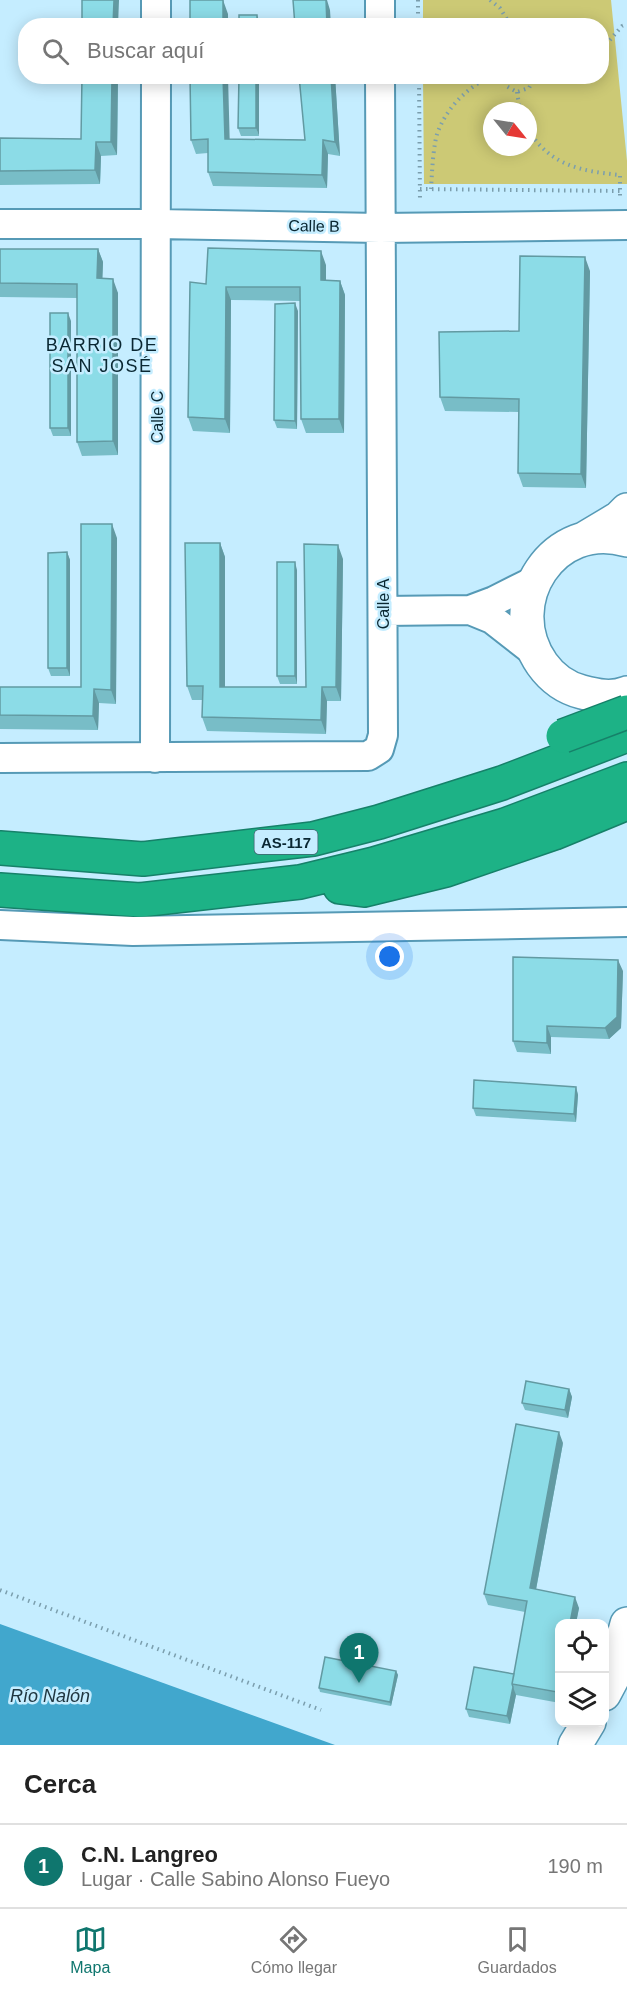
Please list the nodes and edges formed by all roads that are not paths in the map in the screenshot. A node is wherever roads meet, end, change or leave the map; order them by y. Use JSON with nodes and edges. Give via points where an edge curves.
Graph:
{"nodes":[{"id":1,"x":156,"y":0,"type":"edge"},
{"id":2,"x":380,"y":0,"type":"edge"},
{"id":3,"x":156,"y":18,"type":"edge"},
{"id":4,"x":380,"y":18,"type":"edge"},
{"id":5,"x":156,"y":84,"type":"edge"},
{"id":6,"x":380,"y":84,"type":"edge"},
{"id":7,"x":0,"y":224,"type":"edge"},
{"id":8,"x":157,"y":224,"type":"junction"},
{"id":9,"x":623,"y":225,"type":"edge"},
{"id":10,"x":380,"y":228,"type":"junction"},
{"id":11,"x":627,"y":510,"type":"edge"},
{"id":12,"x":581,"y":540,"type":"junction"},
{"id":13,"x":627,"y":540,"type":"edge"},
{"id":14,"x":534,"y":581,"type":"junction"},
{"id":15,"x":470,"y":610,"type":"junction"},
{"id":16,"x":383,"y":611,"type":"junction"},
{"id":17,"x":533,"y":651,"type":"junction"},
{"id":18,"x":612,"y":695,"type":"edge"},
{"id":19,"x":627,"y":712,"type":"edge"},
{"id":20,"x":627,"y":725,"type":"edge"},
{"id":21,"x":627,"y":735,"type":"edge"},
{"id":22,"x":562,"y":748,"type":"junction"},
{"id":23,"x":0,"y":758,"type":"edge"},
{"id":24,"x":156,"y":758,"type":"junction"},
{"id":25,"x":627,"y":778,"type":"edge"},
{"id":26,"x":627,"y":803,"type":"edge"},
{"id":27,"x":557,"y":818,"type":"junction"},
{"id":28,"x":0,"y":848,"type":"edge"},
{"id":29,"x":0,"y":890,"type":"edge"},
{"id":30,"x":627,"y":922,"type":"edge"},
{"id":31,"x":0,"y":924,"type":"edge"},
{"id":32,"x":627,"y":1624,"type":"edge"},
{"id":33,"x":609,"y":1684,"type":"edge"},
{"id":34,"x":586,"y":1727,"type":"edge"},
{"id":35,"x":575,"y":1745,"type":"edge"}],
"edges":[{"from":1,"to":3,"type":"street"},
{"from":2,"to":4,"type":"street"},
{"from":5,"to":8,"type":"street","name":"Calle C"},
{"from":6,"to":10,"type":"street","name":"Calle A"},
{"from":7,"to":8,"type":"street","name":"Calle B"},
{"from":8,"to":10,"type":"street","name":"Calle B"},
{"from":8,"to":24,"type":"street","name":"Calle C"},
{"from":9,"to":10,"type":"street","name":"Calle B"},
{"from":10,"to":16,"type":"street","name":"Calle A"},
{"from":11,"to":12,"type":"street"},
{"from":12,"to":13,"type":"street"},
{"from":12,"to":14,"type":"street","via":[[562,549]]},
{"from":14,"to":15,"type":"street"},
{"from":14,"to":17,"type":"street","via":[[526,604],[526,628]]},
{"from":15,"to":16,"type":"street"},
{"from":15,"to":17,"type":"street","via":[[492,619]]},
{"from":16,"to":24,"type":"street","name":"Calle A","via":[[383,735],[379,749],[368,756]]},
{"from":17,"to":18,"type":"street","via":[[549,674],[571,689]]},
{"from":18,"to":20,"type":"street"},
{"from":19,"to":22,"type":"highway","bridge":true},
{"from":21,"to":22,"type":"highway"},
{"from":22,"to":28,"type":"highway","number":"AS-117","via":[[388,804],[313,839],[143,859]]},
{"from":23,"to":24,"type":"street","name":"Calle A"},
{"from":25,"to":27,"type":"highway","number":"AS-117"},
{"from":26,"to":27,"type":"highway"},
{"from":27,"to":29,"type":"highway","number":"AS-117","via":[[505,825],[300,882],[140,900]]},
{"from":30,"to":31,"type":"street","via":[[133,931]]},
{"from":32,"to":33,"type":"street"},
{"from":34,"to":35,"type":"street"}]}
